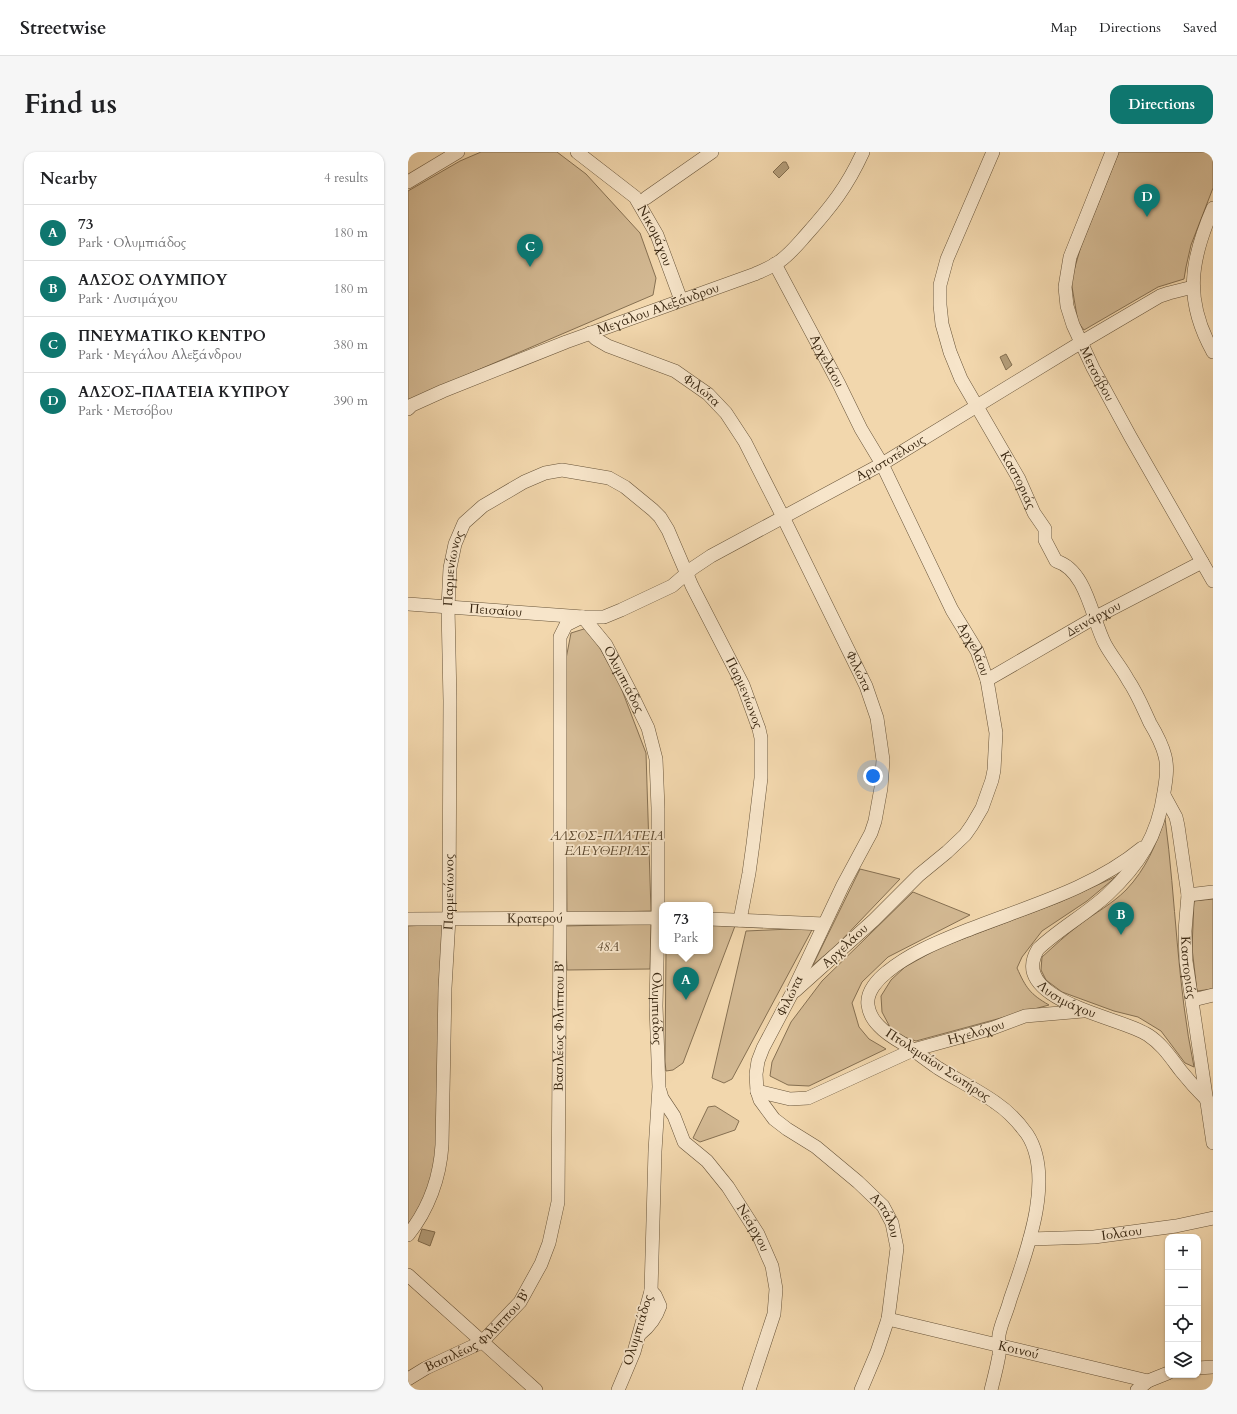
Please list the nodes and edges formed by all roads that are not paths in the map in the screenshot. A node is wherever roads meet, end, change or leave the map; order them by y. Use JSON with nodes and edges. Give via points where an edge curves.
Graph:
{"nodes":[{"id":1,"x":458,"y":152,"type":"edge"},
{"id":2,"x":577,"y":152,"type":"edge"},
{"id":3,"x":712,"y":152,"type":"edge"},
{"id":4,"x":863,"y":152,"type":"edge"},
{"id":5,"x":992,"y":152,"type":"edge"},
{"id":6,"x":1112,"y":152,"type":"edge"},
{"id":7,"x":408,"y":182,"type":"edge"},
{"id":8,"x":646,"y":198,"type":"dead end"},
{"id":9,"x":1213,"y":208,"type":"edge"},
{"id":10,"x":775,"y":264,"type":"junction"},
{"id":11,"x":1193,"y":287,"type":"junction"},
{"id":12,"x":681,"y":300,"type":"junction"},
{"id":13,"x":590,"y":333,"type":"junction"},
{"id":14,"x":1080,"y":342,"type":"junction"},
{"id":15,"x":1213,"y":352,"type":"edge"},
{"id":16,"x":976,"y":406,"type":"junction"},
{"id":17,"x":408,"y":409,"type":"edge"},
{"id":18,"x":882,"y":464,"type":"junction"},
{"id":19,"x":783,"y":517,"type":"junction"},
{"id":20,"x":1202,"y":562,"type":"junction"},
{"id":21,"x":687,"y":574,"type":"junction"},
{"id":22,"x":1212,"y":577,"type":"edge"},
{"id":23,"x":408,"y":604,"type":"edge"},
{"id":24,"x":448,"y":607,"type":"junction"},
{"id":25,"x":583,"y":617,"type":"junction"},
{"id":26,"x":1094,"y":618,"type":"junction"},
{"id":27,"x":987,"y":680,"type":"junction"},
{"id":28,"x":1164,"y":795,"type":"junction"},
{"id":29,"x":1148,"y":843,"type":"junction"},
{"id":30,"x":1213,"y":892,"type":"edge"},
{"id":31,"x":1188,"y":895,"type":"junction"},
{"id":32,"x":660,"y":902,"type":"edge"},
{"id":33,"x":449,"y":918,"type":"junction"},
{"id":34,"x":659,"y":918,"type":"edge"},
{"id":35,"x":408,"y":919,"type":"edge"},
{"id":36,"x":560,"y":919,"type":"junction"},
{"id":37,"x":713,"y":919,"type":"edge"},
{"id":38,"x":740,"y":920,"type":"junction"},
{"id":39,"x":824,"y":924,"type":"junction"},
{"id":40,"x":659,"y":940,"type":"edge"},
{"id":41,"x":1213,"y":994,"type":"edge"},
{"id":42,"x":791,"y":995,"type":"junction"},
{"id":43,"x":1193,"y":1000,"type":"junction"},
{"id":44,"x":1085,"y":1011,"type":"junction"},
{"id":45,"x":913,"y":1050,"type":"junction"},
{"id":46,"x":659,"y":1087,"type":"junction"},
{"id":47,"x":757,"y":1092,"type":"junction"},
{"id":48,"x":1207,"y":1100,"type":"junction"},
{"id":49,"x":1213,"y":1143,"type":"edge"},
{"id":50,"x":1213,"y":1218,"type":"edge"},
{"id":51,"x":408,"y":1235,"type":"edge"},
{"id":52,"x":1030,"y":1239,"type":"junction"},
{"id":53,"x":408,"y":1275,"type":"edge"},
{"id":54,"x":888,"y":1319,"type":"junction"},
{"id":55,"x":482,"y":1342,"type":"junction"},
{"id":56,"x":999,"y":1346,"type":"junction"},
{"id":57,"x":1213,"y":1367,"type":"edge"},
{"id":58,"x":1201,"y":1368,"type":"edge"},
{"id":59,"x":1165,"y":1373,"type":"edge"},
{"id":60,"x":408,"y":1379,"type":"edge"},
{"id":61,"x":1148,"y":1381,"type":"junction"},
{"id":62,"x":536,"y":1390,"type":"edge"},
{"id":63,"x":618,"y":1390,"type":"edge"},
{"id":64,"x":749,"y":1390,"type":"edge"},
{"id":65,"x":861,"y":1390,"type":"edge"},
{"id":66,"x":991,"y":1390,"type":"edge"},
{"id":67,"x":1137,"y":1390,"type":"edge"}],
"edges":[{"from":1,"to":7,"type":"street"},
{"from":2,"to":12,"type":"street","name":"Νικομάχου","via":[[636,197],[657,235]]},
{"from":3,"to":8,"type":"street"},
{"from":4,"to":10,"type":"street","name":"Μεγάλου Αλεξάνδρου","via":[[836,200],[793,249]]},
{"from":5,"to":16,"type":"street","name":"Καστοριάς","via":[[947,259],[940,285],[940,316],[945,334],[958,372]]},
{"from":6,"to":14,"type":"street","name":"Μετσόβου","via":[[1074,244],[1067,270],[1067,306]]},
{"from":9,"to":11,"type":"street","via":[[1198,248]]},
{"from":10,"to":12,"type":"street","name":"Μεγάλου Αλεξάνδρου","via":[[755,274]]},
{"from":10,"to":18,"type":"street","name":"Αρχελάου","via":[[861,429]]},
{"from":11,"to":14,"type":"street","name":"Αριστοτέλους","via":[[1160,296]]},
{"from":11,"to":15,"type":"street","via":[[1199,322]]},
{"from":12,"to":13,"type":"street","name":"Μεγάλου Αλεξάνδρου"},
{"from":13,"to":17,"type":"street","name":"Μεγάλου Αλεξάνδρου","via":[[443,390]]},
{"from":13,"to":19,"type":"street","name":"Φιλώτα","via":[[601,343],[675,371],[708,394],[726,413],[745,442]]},
{"from":14,"to":16,"type":"street","name":"Αριστοτέλους"},
{"from":14,"to":20,"type":"street","name":"Μετσόβου"},
{"from":16,"to":18,"type":"street","name":"Αριστοτέλους"},
{"from":16,"to":26,"type":"street","name":"Καστοριάς","via":[[1045,529],[1048,547],[1056,561],[1063,563],[1078,579],[1087,595]]},
{"from":18,"to":19,"type":"street","name":"Αριστοτέλους"},
{"from":18,"to":27,"type":"street","name":"Αρχελάου","via":[[952,610],[977,651]]},
{"from":19,"to":21,"type":"street","name":"Αριστοτέλους","via":[[707,559]]},
{"from":19,"to":39,"type":"street","name":"Φιλώτα","via":[[866,686],[877,718],[882,751],[881,788],[871,833]]},
{"from":20,"to":22,"type":"street","name":"Μετσόβου"},
{"from":20,"to":26,"type":"street","name":"Δεινάρχου"},
{"from":21,"to":24,"type":"street","name":"Παρμενίωνος","via":[[664,522],[635,495],[619,483],[603,476],[569,470],[558,471],[538,475],[517,486],[483,506],[464,523],[455,544],[450,568]]},
{"from":21,"to":25,"type":"street","name":"Αριστοτέλους","via":[[672,586],[621,610],[604,617]]},
{"from":21,"to":38,"type":"street","name":"Παρμενίωνος","via":[[742,686],[761,738],[761,778],[749,873]]},
{"from":23,"to":24,"type":"street","name":"Πεισαίου"},
{"from":24,"to":25,"type":"street","name":"Πεισαίου"},
{"from":24,"to":33,"type":"street","name":"Παρμενίωνος"},
{"from":25,"to":32,"type":"street","name":"Ολυμπιάδος","via":[[606,645],[646,724],[655,750]]},
{"from":25,"to":36,"type":"street","name":"Βασιλέως Φιλίππου Β'","via":[[566,625],[560,637]]},
{"from":26,"to":27,"type":"street","name":"Δεινάρχου"},
{"from":26,"to":28,"type":"street","name":"Καστοριάς","via":[[1103,640],[1129,681],[1163,751],[1167,774]]},
{"from":27,"to":42,"type":"street","name":"Αρχελάου","via":[[996,733],[994,770],[986,798],[972,825],[957,843],[919,875],[874,920]]},
{"from":28,"to":29,"type":"street","name":"Καστοριάς","via":[[1157,826]]},
{"from":28,"to":31,"type":"street","name":"Καστοριάς","via":[[1178,826]]},
{"from":29,"to":44,"type":"street","name":"Λυσιμάχου","via":[[1135,864],[1116,886],[1097,904],[1043,945],[1032,960],[1032,971],[1039,983],[1056,996]]},
{"from":29,"to":45,"type":"street","name":"Πτολεμαίου Σωτήρος","via":[[1124,862],[1079,887],[942,940],[905,959],[885,973],[869,995],[869,1010],[881,1028]]},
{"from":30,"to":31,"type":"street"},
{"from":31,"to":43,"type":"street","name":"Καστοριάς","via":[[1185,944]]},
{"from":33,"to":35,"type":"street","name":"Κρατερού"},
{"from":33,"to":36,"type":"street","name":"Κρατερού"},
{"from":33,"to":51,"type":"street","name":"Παρμενίωνος","via":[[442,1156],[428,1202]]},
{"from":34,"to":36,"type":"street","name":"Κρατερού"},
{"from":36,"to":55,"type":"street","name":"Βασιλέως Φιλίππου Β'","via":[[558,1202],[549,1243],[530,1286],[520,1302]]},
{"from":37,"to":38,"type":"street"},
{"from":38,"to":39,"type":"street"},
{"from":39,"to":42,"type":"street","name":"Φιλώτα"},
{"from":40,"to":46,"type":"street","name":"Ολυμπιάδος","via":[[656,1006]]},
{"from":41,"to":43,"type":"street"},
{"from":42,"to":47,"type":"street","name":"Φιλώτα","via":[[760,1055],[756,1074]]},
{"from":43,"to":48,"type":"street","name":"Καστοριάς"},
{"from":44,"to":45,"type":"street","name":"Ηγελόχου","via":[[1025,1016],[993,1028]]},
{"from":44,"to":48,"type":"street","name":"Λυσιμάχου","via":[[1147,1034],[1169,1054]]},
{"from":45,"to":47,"type":"street","name":"Ηγελόχου","via":[[808,1098],[790,1099]]},
{"from":45,"to":52,"type":"street","name":"Πτολεμαίου Σωτήρος","via":[[937,1068],[997,1103],[1017,1122],[1031,1141],[1037,1163],[1039,1193]]},
{"from":46,"to":63,"type":"street","name":"Ολυμπιάδος","via":[[651,1291],[634,1352]]},
{"from":46,"to":64,"type":"street","name":"Νεάρχου","via":[[684,1142],[707,1161],[728,1187],[758,1234],[772,1266],[776,1306]]},
{"from":47,"to":54,"type":"street","name":"Αττάλου","via":[[766,1109],[780,1125],[816,1147],[871,1193],[887,1212],[897,1248]]},
{"from":48,"to":49,"type":"street","name":"Καστοριάς"},
{"from":50,"to":52,"type":"street","name":"Ιολάου","via":[[1176,1226],[1094,1237]]},
{"from":52,"to":56,"type":"street","name":"Πτολεμαίου Σωτήρος","via":[[999,1335]]},
{"from":53,"to":55,"type":"street"},
{"from":54,"to":56,"type":"street","name":"Κοινού"},
{"from":54,"to":65,"type":"street","name":"Αττάλου"},
{"from":55,"to":60,"type":"street","name":"Βασιλέως Φιλίππου Β'"},
{"from":55,"to":62,"type":"street"},
{"from":56,"to":61,"type":"street","name":"Κοινού"},
{"from":56,"to":66,"type":"street","name":"Πτολεμαίου Σωτήρος"},
{"from":57,"to":58,"type":"street"},
{"from":59,"to":61,"type":"street"},
{"from":61,"to":67,"type":"street"}]}
